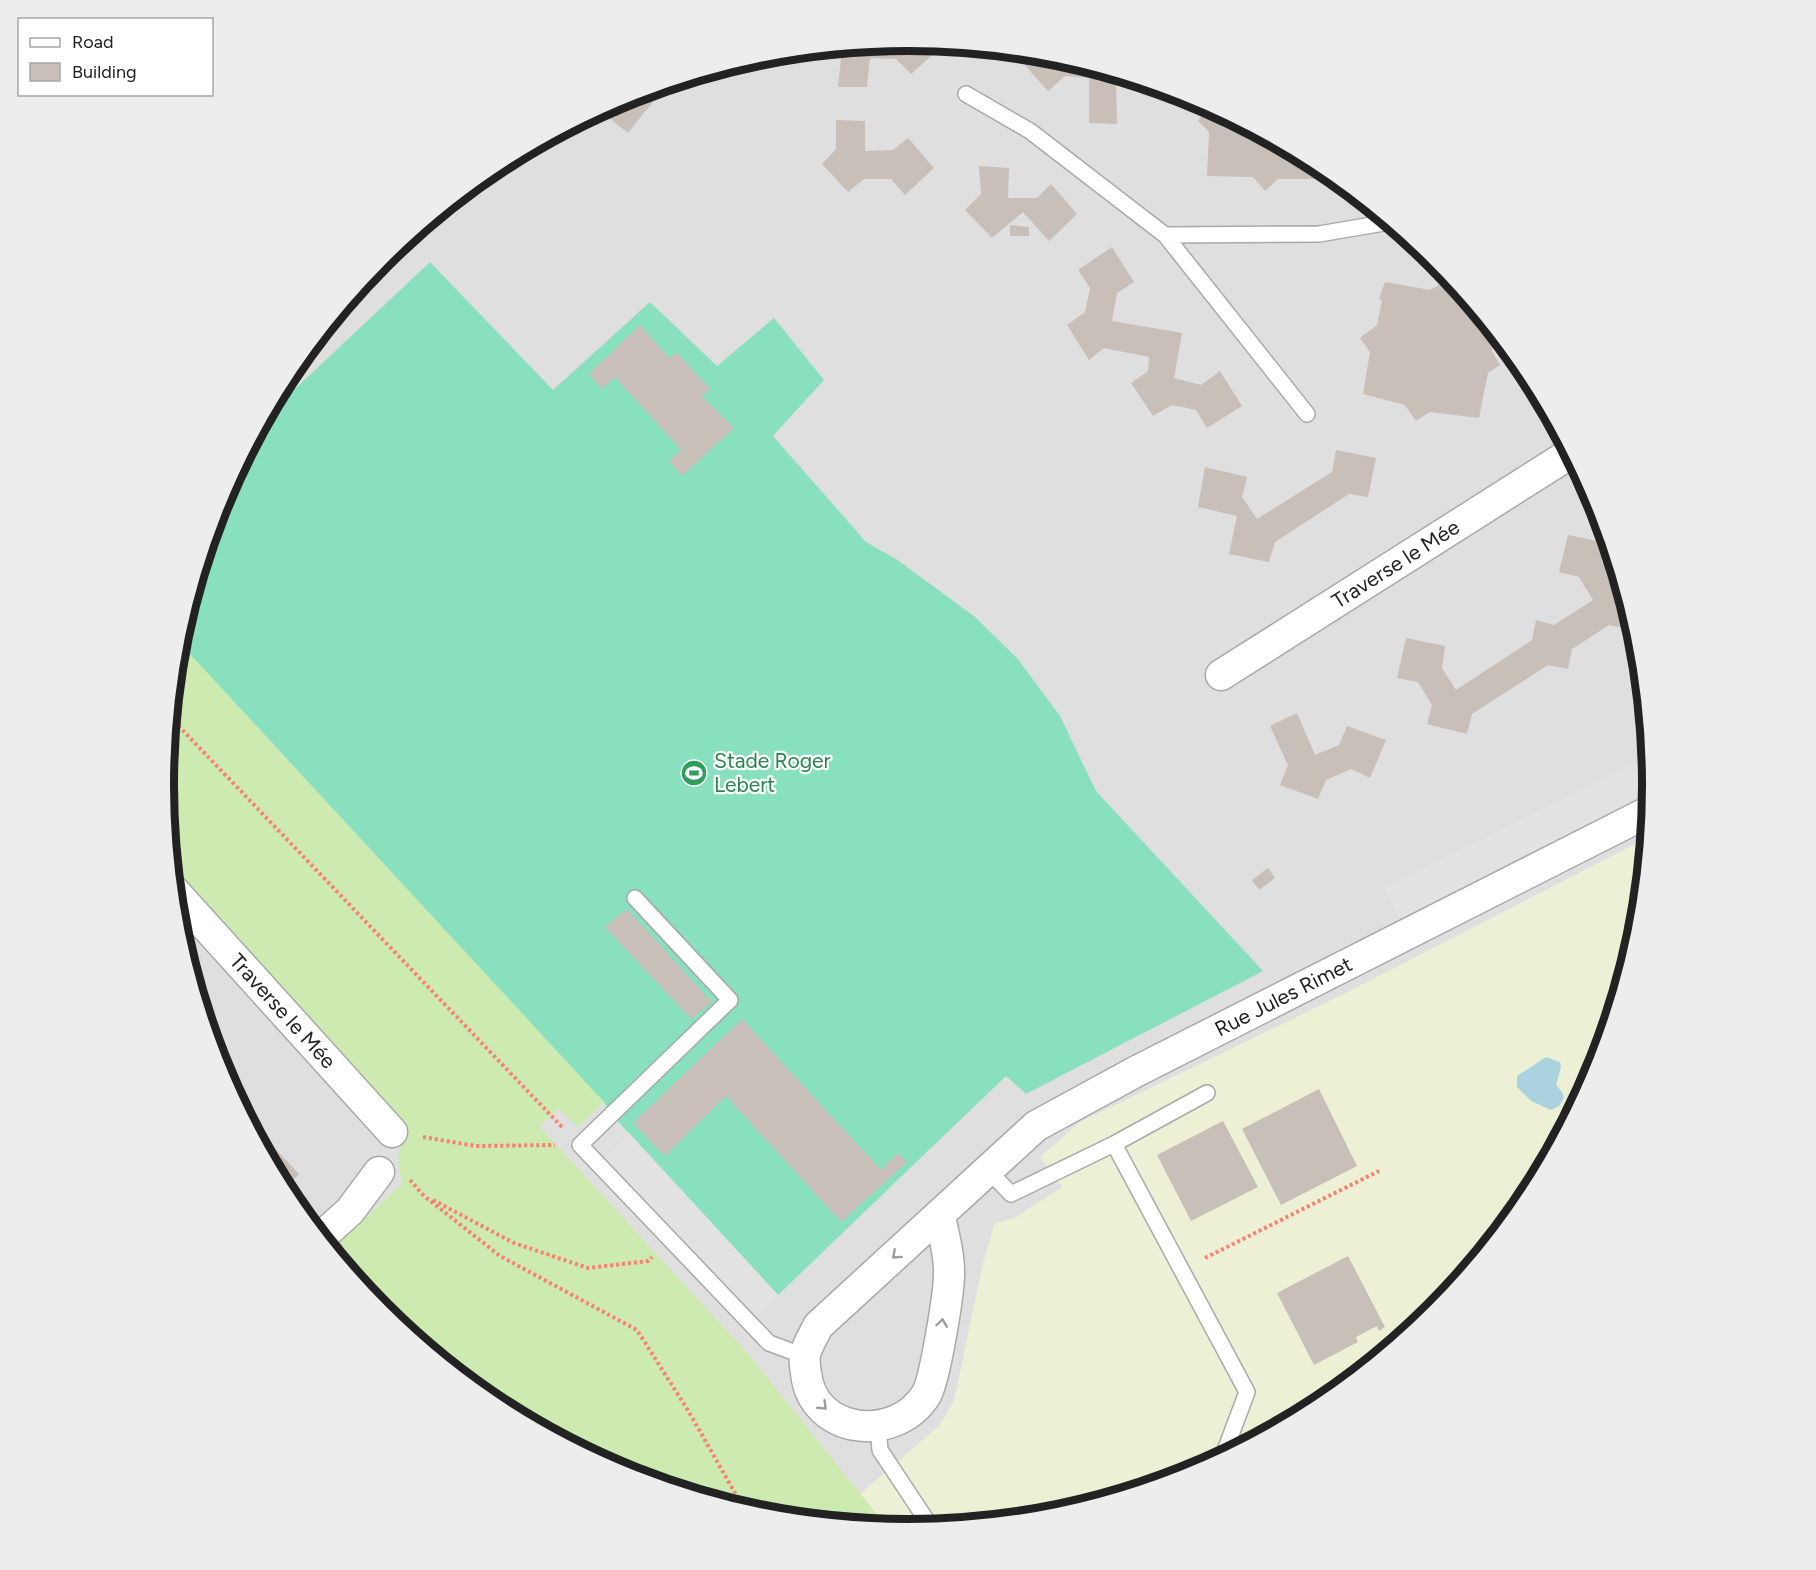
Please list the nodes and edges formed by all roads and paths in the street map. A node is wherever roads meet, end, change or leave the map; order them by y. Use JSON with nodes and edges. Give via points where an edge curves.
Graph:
{"nodes":[{"id":1,"x":966,"y":94,"type":"dead end"},
{"id":2,"x":1380,"y":224,"type":"edge"},
{"id":3,"x":1165,"y":235,"type":"junction"},
{"id":4,"x":1307,"y":414,"type":"dead end"},
{"id":5,"x":1564,"y":457,"type":"edge"},
{"id":6,"x":1221,"y":675,"type":"dead end"},
{"id":7,"x":177,"y":724,"type":"edge"},
{"id":8,"x":1641,"y":816,"type":"edge"},
{"id":9,"x":635,"y":898,"type":"dead end"},
{"id":10,"x":183,"y":901,"type":"edge"},
{"id":11,"x":1208,"y":1093,"type":"dead end"},
{"id":12,"x":392,"y":1132,"type":"junction"},
{"id":13,"x":1114,"y":1143,"type":"junction"},
{"id":14,"x":580,"y":1145,"type":"junction"},
{"id":15,"x":988,"y":1170,"type":"junction"},
{"id":16,"x":1379,"y":1171,"type":"dead end"},
{"id":17,"x":379,"y":1173,"type":"dead end"},
{"id":18,"x":424,"y":1196,"type":"junction"},
{"id":19,"x":940,"y":1216,"type":"junction"},
{"id":20,"x":326,"y":1232,"type":"edge"},
{"id":21,"x":670,"y":1239,"type":"junction"},
{"id":22,"x":1182,"y":1269,"type":"junction"},
{"id":23,"x":804,"y":1356,"type":"junction"},
{"id":24,"x":878,"y":1427,"type":"junction"},
{"id":25,"x":1228,"y":1445,"type":"edge"},
{"id":26,"x":738,"y":1499,"type":"edge"},
{"id":27,"x":925,"y":1518,"type":"edge"}],
"edges":[{"from":1,"to":3,"type":"lane","via":[[1030,131]]},
{"from":2,"to":3,"type":"lane","via":[[1318,234]]},
{"from":3,"to":4,"type":"lane"},
{"from":5,"to":6,"type":"street","name":"Traverse le Mée"},
{"from":7,"to":14,"type":"path"},
{"from":8,"to":15,"type":"street","name":"Rue Jules Rimet","via":[[1070,1106],[1036,1126]]},
{"from":9,"to":14,"type":"lane","via":[[729,1000]]},
{"from":10,"to":12,"type":"street","name":"Traverse le Mée"},
{"from":11,"to":13,"type":"lane"},
{"from":12,"to":14,"type":"path","via":[[476,1146]]},
{"from":12,"to":18,"type":"path","via":[[402,1172]]},
{"from":13,"to":15,"type":"lane","via":[[1011,1194]]},
{"from":13,"to":22,"type":"lane"},
{"from":14,"to":21,"type":"lane"},
{"from":15,"to":19,"type":"street","name":"Rue Jules Rimet"},
{"from":16,"to":22,"type":"path"},
{"from":17,"to":20,"type":"street","via":[[350,1211]]},
{"from":18,"to":21,"type":"path","via":[[514,1243],[588,1268],[648,1261]]},
{"from":18,"to":26,"type":"path","via":[[500,1256],[637,1330]]},
{"from":19,"to":23,"type":"street","name":"Rue Jules Rimet","one_way":true,"via":[[818,1326]]},
{"from":24,"to":19,"type":"street","one_way":true,"via":[[907,1416],[927,1394],[937,1358],[950,1270]]},
{"from":21,"to":23,"type":"lane","via":[[769,1343]]},
{"from":22,"to":25,"type":"lane","via":[[1247,1392]]},
{"from":23,"to":24,"type":"street","one_way":true,"via":[[807,1384],[820,1407],[853,1427]]},
{"from":24,"to":27,"type":"lane","via":[[885,1460]]}]}
